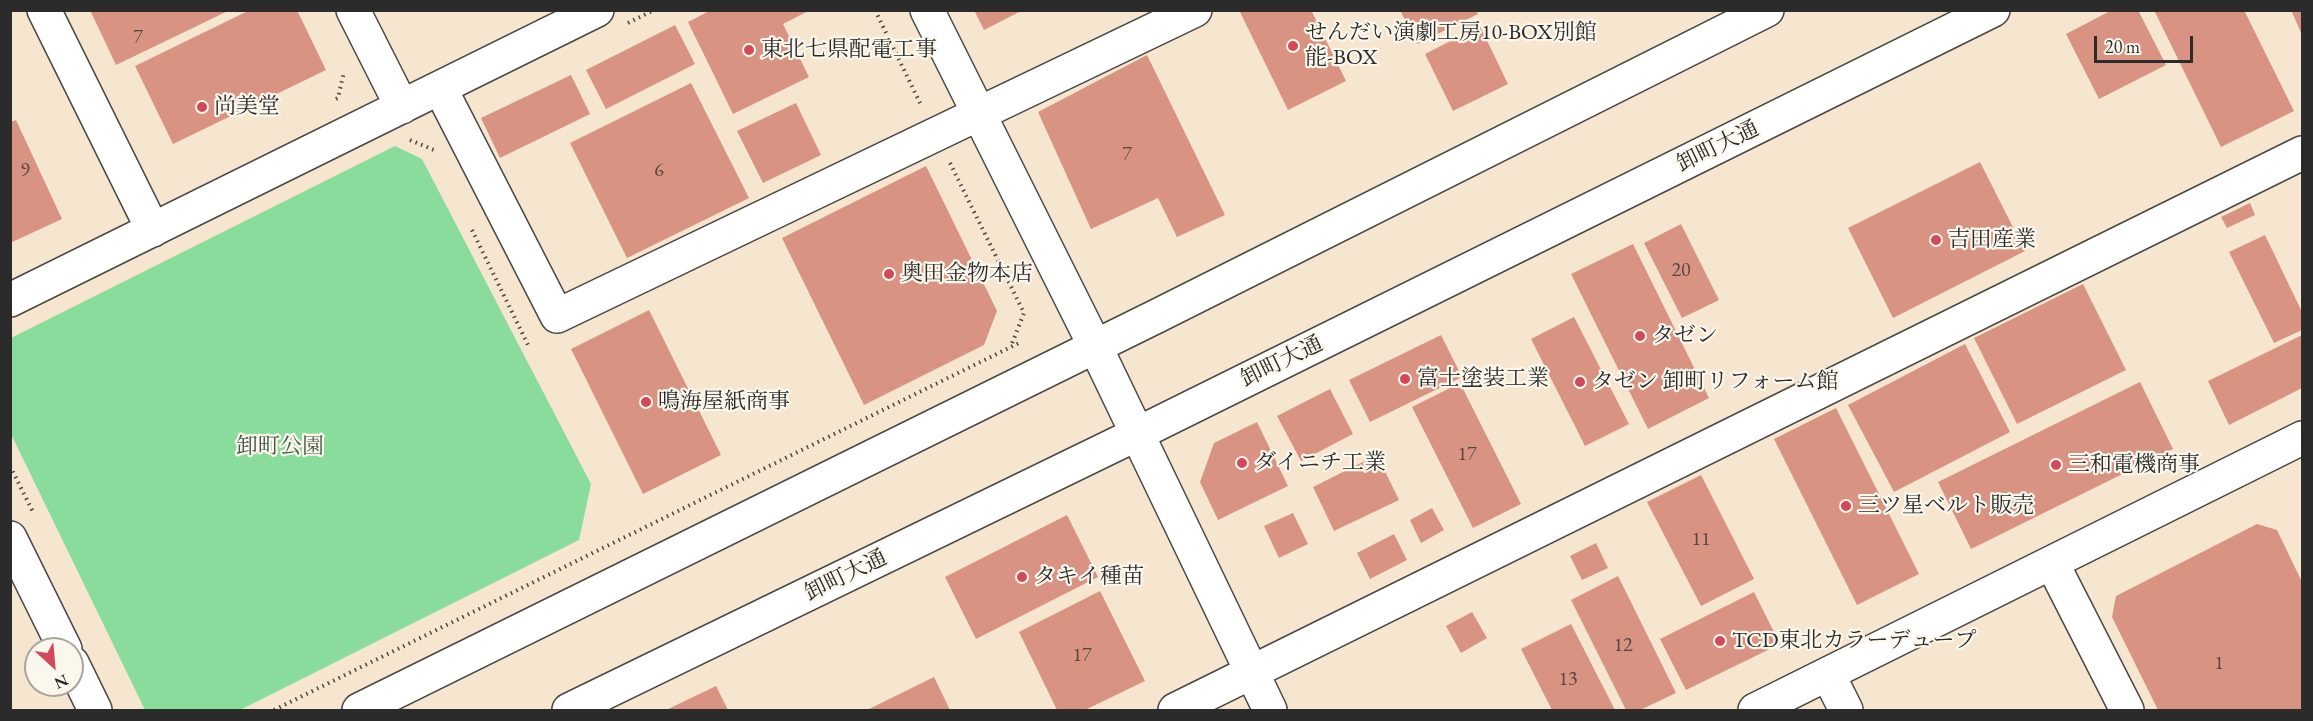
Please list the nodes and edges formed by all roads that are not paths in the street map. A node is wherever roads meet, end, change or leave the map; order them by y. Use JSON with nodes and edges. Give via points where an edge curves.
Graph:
{"nodes":[{"id":1,"x":44,"y":10,"type":"edge"},
{"id":2,"x":353,"y":10,"type":"edge"},
{"id":3,"x":597,"y":10,"type":"edge"},
{"id":4,"x":927,"y":10,"type":"edge"},
{"id":5,"x":1195,"y":10,"type":"edge"},
{"id":6,"x":1767,"y":10,"type":"edge"},
{"id":7,"x":1993,"y":10,"type":"edge"},
{"id":8,"x":440,"y":88,"type":"junction"},
{"id":9,"x":978,"y":115,"type":"junction"},
{"id":10,"x":402,"y":122,"type":"junction"},
{"id":11,"x":2302,"y":153,"type":"edge"},
{"id":12,"x":153,"y":230,"type":"junction"},
{"id":13,"x":10,"y":300,"type":"edge"},
{"id":14,"x":1095,"y":346,"type":"junction"},
{"id":15,"x":1137,"y":434,"type":"junction"},
{"id":16,"x":2302,"y":438,"type":"edge"},
{"id":17,"x":10,"y":538,"type":"edge"},
{"id":18,"x":2052,"y":562,"type":"junction"},
{"id":19,"x":59,"y":637,"type":"edge"},
{"id":20,"x":1252,"y":673,"type":"junction"},
{"id":21,"x":1828,"y":674,"type":"junction"},
{"id":22,"x":84,"y":688,"type":"edge"},
{"id":23,"x":95,"y":711,"type":"edge"},
{"id":24,"x":359,"y":711,"type":"edge"},
{"id":25,"x":569,"y":711,"type":"edge"},
{"id":26,"x":1175,"y":711,"type":"edge"},
{"id":27,"x":1270,"y":711,"type":"edge"},
{"id":28,"x":1755,"y":711,"type":"edge"},
{"id":29,"x":1846,"y":711,"type":"edge"},
{"id":30,"x":2127,"y":711,"type":"edge"}],
"edges":[{"from":1,"to":12,"type":"street"},
{"from":2,"to":10,"type":"street"},
{"from":3,"to":8,"type":"street"},
{"from":4,"to":9,"type":"street"},
{"from":5,"to":9,"type":"street"},
{"from":6,"to":14,"type":"street"},
{"from":7,"to":15,"type":"street","name":"卸町大通"},
{"from":8,"to":9,"type":"street","via":[[557,316]]},
{"from":8,"to":10,"type":"street"},
{"from":9,"to":14,"type":"street"},
{"from":10,"to":12,"type":"street"},
{"from":11,"to":20,"type":"street"},
{"from":12,"to":13,"type":"street"},
{"from":14,"to":15,"type":"street"},
{"from":14,"to":24,"type":"street"},
{"from":15,"to":20,"type":"street"},
{"from":15,"to":25,"type":"street","name":"卸町大通"},
{"from":16,"to":18,"type":"street"},
{"from":17,"to":19,"type":"street"},
{"from":18,"to":21,"type":"street"},
{"from":18,"to":30,"type":"street"},
{"from":20,"to":26,"type":"street"},
{"from":20,"to":27,"type":"street"},
{"from":21,"to":28,"type":"street"},
{"from":21,"to":29,"type":"street"},
{"from":22,"to":23,"type":"street"}]}
